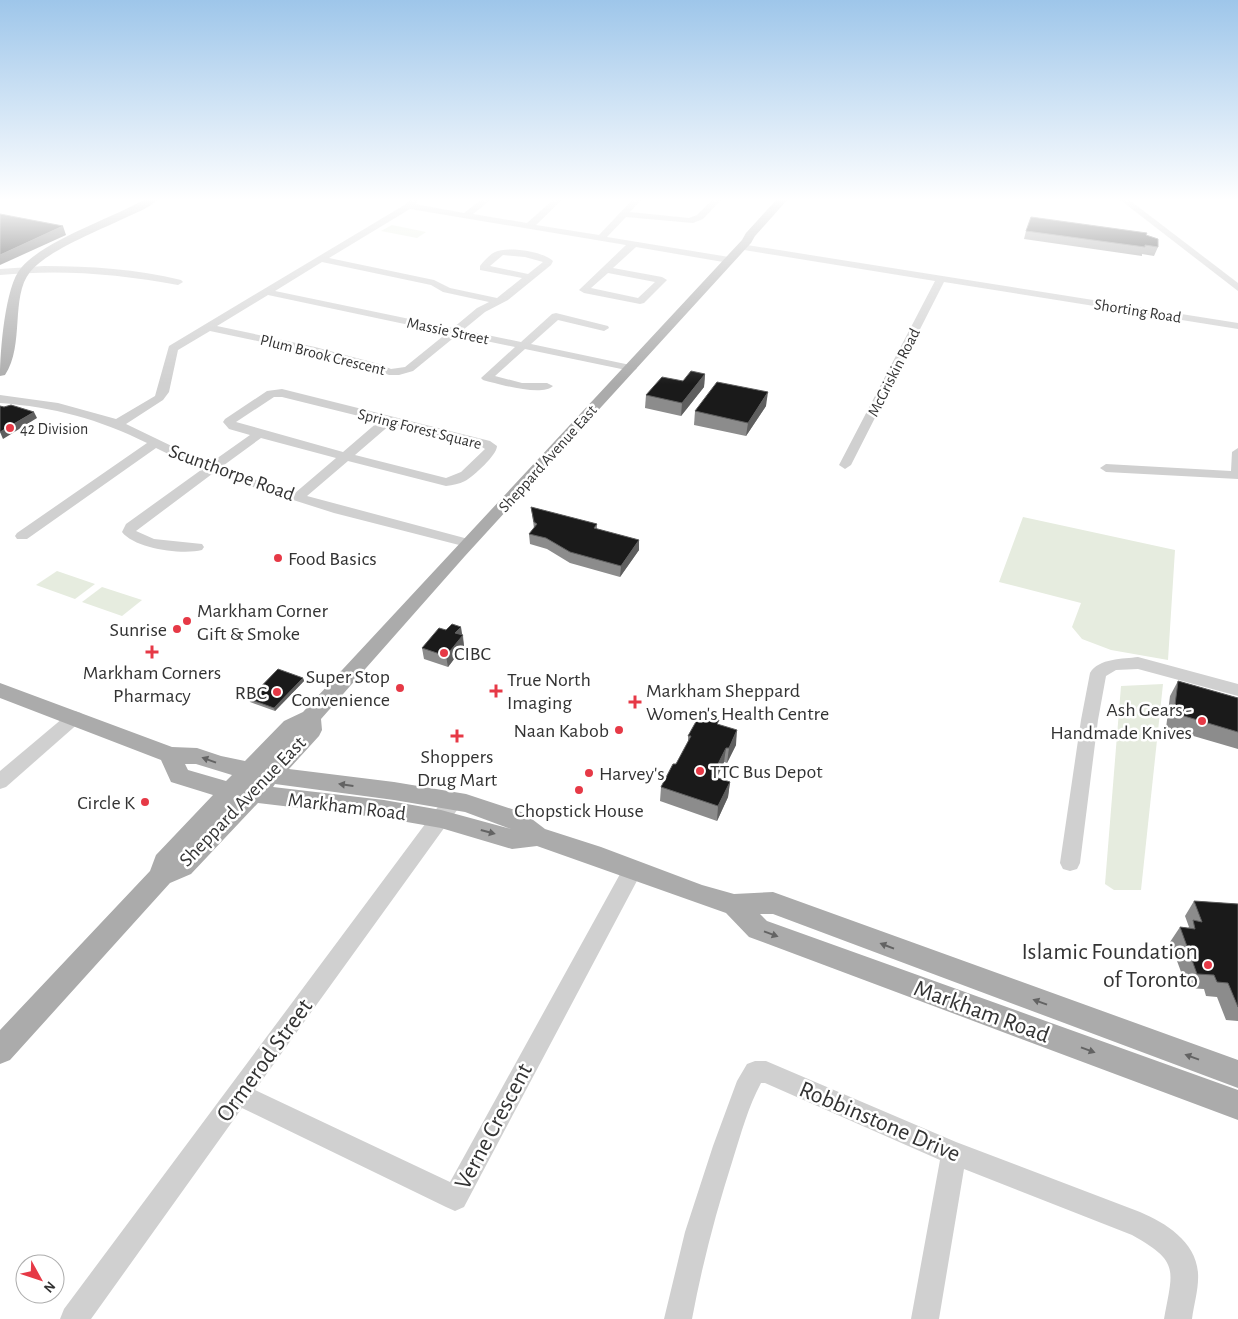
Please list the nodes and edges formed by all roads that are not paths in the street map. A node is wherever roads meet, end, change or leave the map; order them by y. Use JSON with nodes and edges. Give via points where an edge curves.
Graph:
{"nodes":[{"id":1,"x":729,"y":260,"type":"edge"},
{"id":2,"x":38,"y":261,"type":"edge"},
{"id":3,"x":318,"y":261,"type":"edge"},
{"id":4,"x":329,"y":261,"type":"edge"},
{"id":5,"x":491,"y":261,"type":"edge"},
{"id":6,"x":547,"y":261,"type":"edge"},
{"id":7,"x":616,"y":261,"type":"edge"},
{"id":8,"x":826,"y":261,"type":"edge"},
{"id":9,"x":1203,"y":261,"type":"edge"},
{"id":10,"x":24,"y":270,"type":"junction"},
{"id":11,"x":606,"y":270,"type":"junction"},
{"id":12,"x":0,"y":272,"type":"edge"},
{"id":13,"x":530,"y":277,"type":"junction"},
{"id":14,"x":941,"y":279,"type":"junction"},
{"id":15,"x":178,"y":282,"type":"dead end"},
{"id":16,"x":1238,"y":288,"type":"edge"},
{"id":17,"x":266,"y":292,"type":"junction"},
{"id":18,"x":498,"y":301,"type":"junction"},
{"id":19,"x":1238,"y":326,"type":"edge"},
{"id":20,"x":208,"y":327,"type":"junction"},
{"id":21,"x":604,"y":328,"type":"dead end"},
{"id":22,"x":454,"y":331,"type":"junction"},
{"id":23,"x":523,"y":345,"type":"junction"},
{"id":24,"x":631,"y":368,"type":"junction"},
{"id":25,"x":0,"y":372,"type":"edge"},
{"id":26,"x":546,"y":386,"type":"dead end"},
{"id":27,"x":0,"y":399,"type":"edge"},
{"id":28,"x":388,"y":420,"type":"junction"},
{"id":29,"x":117,"y":424,"type":"junction"},
{"id":30,"x":259,"y":434,"type":"junction"},
{"id":31,"x":155,"y":443,"type":"junction"},
{"id":32,"x":1238,"y":452,"type":"edge"},
{"id":33,"x":345,"y":456,"type":"junction"},
{"id":34,"x":846,"y":464,"type":"dead end"},
{"id":35,"x":1106,"y":468,"type":"dead end"},
{"id":36,"x":211,"y":469,"type":"junction"},
{"id":37,"x":1238,"y":475,"type":"edge"},
{"id":38,"x":298,"y":497,"type":"junction"},
{"id":39,"x":22,"y":536,"type":"dead end"},
{"id":40,"x":467,"y":544,"type":"junction"},
{"id":41,"x":197,"y":547,"type":"dead end"},
{"id":42,"x":0,"y":690,"type":"edge"},
{"id":43,"x":1238,"y":690,"type":"edge"},
{"id":44,"x":75,"y":717,"type":"junction"},
{"id":45,"x":170,"y":755,"type":"junction"},
{"id":46,"x":259,"y":773,"type":"junction"},
{"id":47,"x":0,"y":782,"type":"edge"},
{"id":48,"x":228,"y":791,"type":"junction"},
{"id":49,"x":252,"y":794,"type":"junction"},
{"id":50,"x":447,"y":810,"type":"junction"},
{"id":51,"x":1070,"y":863,"type":"dead end"},
{"id":52,"x":632,"y":871,"type":"junction"},
{"id":53,"x":161,"y":876,"type":"junction"},
{"id":54,"x":734,"y":905,"type":"junction"},
{"id":55,"x":0,"y":1050,"type":"edge"},
{"id":56,"x":1238,"y":1074,"type":"edge"},
{"id":57,"x":240,"y":1095,"type":"junction"},
{"id":58,"x":1238,"y":1106,"type":"edge"},
{"id":59,"x":954,"y":1152,"type":"junction"},
{"id":60,"x":74,"y":1319,"type":"edge"},
{"id":61,"x":678,"y":1319,"type":"edge"},
{"id":62,"x":925,"y":1319,"type":"edge"},
{"id":63,"x":1178,"y":1319,"type":"edge"}],
"edges":[{"from":1,"to":24,"type":"main road","name":"Sheppard Avenue East"},
{"from":2,"to":10,"type":"main road"},
{"from":3,"to":17,"type":"street"},
{"from":4,"to":18,"type":"street","via":[[415,278],[447,290]]},
{"from":5,"to":13,"type":"street","via":[[483,268]]},
{"from":6,"to":13,"type":"street"},
{"from":7,"to":11,"type":"street"},
{"from":8,"to":14,"type":"street","name":"Shorting Road"},
{"from":9,"to":16,"type":"street"},
{"from":10,"to":12,"type":"street"},
{"from":10,"to":15,"type":"street","via":[[123,272]]},
{"from":10,"to":25,"type":"main road","via":[[18,281],[7,353]]},
{"from":11,"to":11,"type":"street","via":[[584,290],[640,301],[662,280]]},
{"from":13,"to":18,"type":"street"},
{"from":14,"to":19,"type":"street","name":"Shorting Road"},
{"from":14,"to":34,"type":"street","name":"McGriskin Road"},
{"from":17,"to":20,"type":"street"},
{"from":17,"to":22,"type":"street","name":"Massie Street"},
{"from":18,"to":22,"type":"street"},
{"from":20,"to":22,"type":"street","name":"Plum Brook Crescent","via":[[315,350],[395,372],[409,369]]},
{"from":20,"to":29,"type":"street","via":[[173,348],[160,398]]},
{"from":21,"to":23,"type":"street","via":[[556,316]]},
{"from":22,"to":23,"type":"street","name":"Massie Street"},
{"from":23,"to":24,"type":"street","name":"Massie Street"},
{"from":23,"to":26,"type":"street","via":[[487,378],[522,386]]},
{"from":24,"to":40,"type":"main road","name":"Sheppard Avenue East"},
{"from":27,"to":29,"type":"street","name":"Scunthorpe Road","via":[[50,404]]},
{"from":28,"to":30,"type":"street","name":"Spring Forest Square","via":[[277,393],[262,398],[229,422]]},
{"from":28,"to":33,"type":"street"},
{"from":28,"to":33,"type":"street","name":"Spring Forest Square","via":[[486,444],[491,446],[491,450],[464,478],[455,482]]},
{"from":29,"to":31,"type":"street","name":"Scunthorpe Road"},
{"from":30,"to":33,"type":"street","name":"Spring Forest Square"},
{"from":30,"to":36,"type":"street"},
{"from":31,"to":36,"type":"street","name":"Scunthorpe Road"},
{"from":31,"to":39,"type":"street"},
{"from":32,"to":37,"type":"street"},
{"from":33,"to":38,"type":"street"},
{"from":35,"to":37,"type":"street"},
{"from":36,"to":38,"type":"street","name":"Scunthorpe Road"},
{"from":36,"to":41,"type":"street","via":[[131,527],[129,532],[134,537],[172,548]]},
{"from":38,"to":40,"type":"street","name":"Scunthorpe Road"},
{"from":40,"to":46,"type":"main road","name":"Sheppard Avenue East","via":[[310,717],[311,730]]},
{"from":42,"to":44,"type":"main road","name":"Markham Road"},
{"from":43,"to":51,"type":"street","via":[[1138,663],[1113,665],[1098,673]]},
{"from":44,"to":45,"type":"main road","name":"Markham Road"},
{"from":44,"to":47,"type":"street"},
{"from":46,"to":45,"type":"main road","name":"Markham Road","one_way":true,"via":[[197,756]]},
{"from":45,"to":48,"type":"main road","name":"Markham Road","via":[[179,776]]},
{"from":46,"to":48,"type":"main road","name":"Sheppard Avenue East"},
{"from":46,"to":49,"type":"main road","name":"Sheppard Avenue East"},
{"from":50,"to":46,"type":"main road","name":"Markham Road","one_way":true},
{"from":48,"to":49,"type":"main road","name":"Markham Road"},
{"from":48,"to":53,"type":"main road","name":"Sheppard Avenue East","via":[[165,862]]},
{"from":49,"to":50,"type":"main road","name":"Markham Road","via":[[384,809]]},
{"from":49,"to":53,"type":"main road","name":"Sheppard Avenue East","via":[[182,867]]},
{"from":50,"to":52,"type":"main road","name":"Markham Road","via":[[512,838],[537,836]]},
{"from":50,"to":57,"type":"street","name":"Ormerod Street"},
{"from":52,"to":54,"type":"main road","name":"Markham Road"},
{"from":52,"to":57,"type":"street","name":"Verne Crescent","via":[[455,1198]]},
{"from":53,"to":55,"type":"main road","name":"Sheppard Avenue East"},
{"from":56,"to":54,"type":"main road","name":"Markham Road","one_way":true,"via":[[773,903]]},
{"from":54,"to":58,"type":"main road","name":"Markham Road","one_way":true,"via":[[758,929]]},
{"from":57,"to":60,"type":"street","name":"Ormerod Street"},
{"from":59,"to":61,"type":"street","name":"Robbinstone Drive","via":[[766,1072],[755,1072],[745,1087],[711,1188]]},
{"from":59,"to":62,"type":"street"},
{"from":59,"to":63,"type":"street","name":"Robbinstone Drive","via":[[1158,1235],[1177,1254],[1185,1268]]}]}
